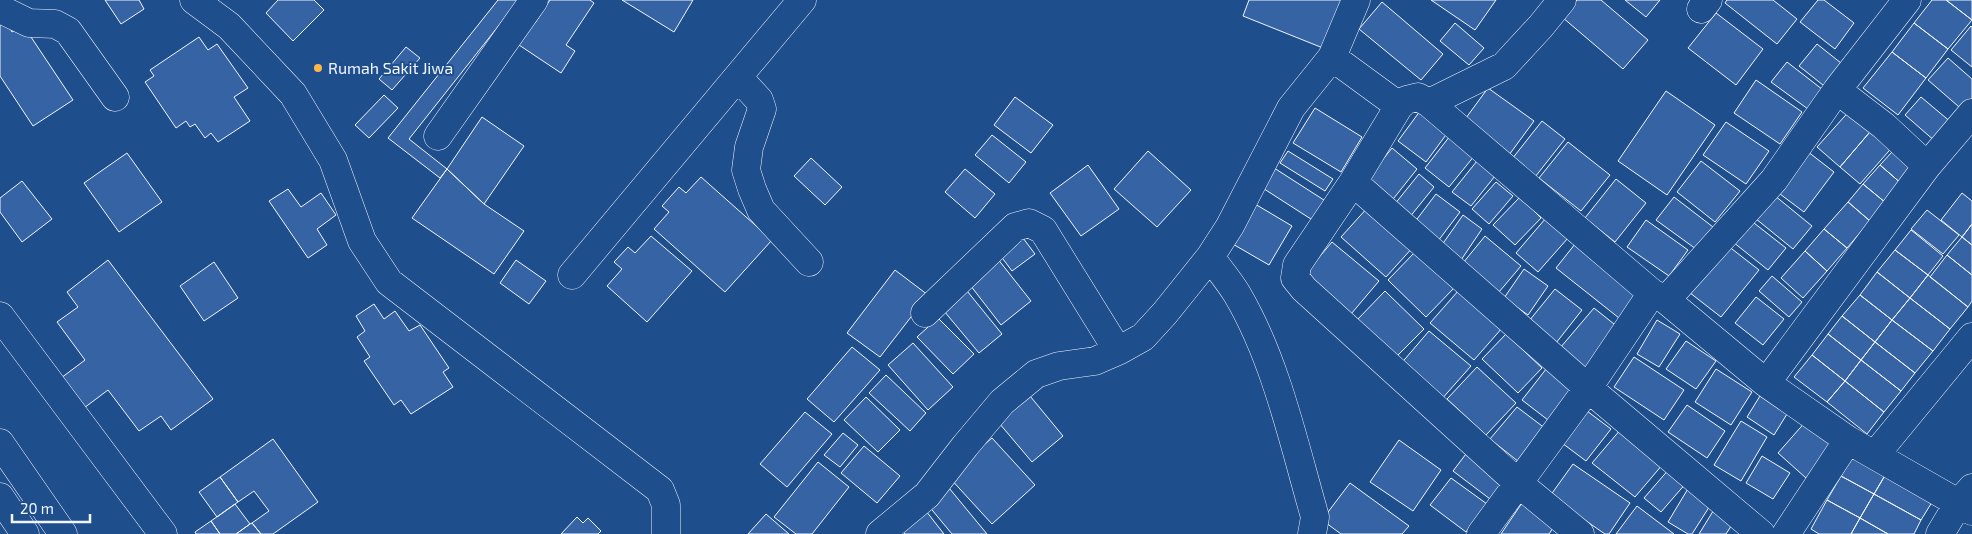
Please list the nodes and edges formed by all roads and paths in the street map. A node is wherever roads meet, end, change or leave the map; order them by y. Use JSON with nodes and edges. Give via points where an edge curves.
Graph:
{"nodes":[{"id":1,"x":194,"y":0,"type":"edge"},
{"id":2,"x":534,"y":0,"type":"edge"},
{"id":3,"x":802,"y":0,"type":"edge"},
{"id":4,"x":1356,"y":0,"type":"edge"},
{"id":5,"x":1562,"y":0,"type":"edge"},
{"id":6,"x":1907,"y":0,"type":"edge"},
{"id":7,"x":0,"y":9,"type":"edge"},
{"id":8,"x":1332,"y":57,"type":"junction"},
{"id":9,"x":738,"y":77,"type":"junction"},
{"id":10,"x":1837,"y":90,"type":"junction"},
{"id":11,"x":115,"y":97,"type":"dead end"},
{"id":12,"x":1429,"y":103,"type":"junction"},
{"id":13,"x":1399,"y":106,"type":"junction"},
{"id":14,"x":1972,"y":113,"type":"edge"},
{"id":15,"x":438,"y":136,"type":"dead end"},
{"id":16,"x":1927,"y":166,"type":"junction"},
{"id":17,"x":1352,"y":182,"type":"junction"},
{"id":18,"x":1210,"y":257,"type":"junction"},
{"id":19,"x":810,"y":262,"type":"dead end"},
{"id":20,"x":572,"y":275,"type":"dead end"},
{"id":21,"x":1659,"y":296,"type":"junction"},
{"id":22,"x":925,"y":313,"type":"dead end"},
{"id":23,"x":0,"y":316,"type":"edge"},
{"id":24,"x":1972,"y":336,"type":"edge"},
{"id":25,"x":1118,"y":351,"type":"junction"},
{"id":26,"x":1766,"y":383,"type":"junction"},
{"id":27,"x":1588,"y":388,"type":"junction"},
{"id":28,"x":1848,"y":440,"type":"junction"},
{"id":29,"x":0,"y":443,"type":"edge"},
{"id":30,"x":1875,"y":455,"type":"junction"},
{"id":31,"x":1518,"y":483,"type":"junction"},
{"id":32,"x":32,"y":490,"type":"junction"},
{"id":33,"x":1967,"y":501,"type":"edge"},
{"id":34,"x":2,"y":504,"type":"edge"},
{"id":35,"x":56,"y":532,"type":"edge"},
{"id":36,"x":24,"y":534,"type":"edge"},
{"id":37,"x":164,"y":534,"type":"edge"},
{"id":38,"x":666,"y":534,"type":"edge"},
{"id":39,"x":880,"y":534,"type":"edge"},
{"id":40,"x":1312,"y":534,"type":"edge"},
{"id":41,"x":1481,"y":534,"type":"edge"},
{"id":42,"x":1580,"y":534,"type":"edge"},
{"id":43,"x":1761,"y":534,"type":"edge"},
{"id":44,"x":1786,"y":534,"type":"edge"},
{"id":45,"x":1940,"y":534,"type":"edge"}],
"edges":[{"from":1,"to":38,"type":"street","via":[[229,26],[293,94],[333,160],[362,241],[389,282],[660,490],[666,506]]},
{"from":2,"to":15,"type":"street"},
{"from":3,"to":9,"type":"street"},
{"from":4,"to":8,"type":"street"},
{"from":5,"to":12,"type":"street","via":[[1504,66]]},
{"from":6,"to":10,"type":"street"},
{"from":7,"to":11,"type":"street","via":[[29,23],[55,24],[68,31]]},
{"from":8,"to":13,"type":"street"},
{"from":8,"to":18,"type":"street","via":[[1291,108],[1230,226]]},
{"from":9,"to":19,"type":"street","via":[[759,100],[762,109],[749,147],[746,170],[752,189],[761,210]]},
{"from":9,"to":20,"type":"street"},
{"from":10,"to":16,"type":"street","via":[[1884,126]]},
{"from":10,"to":21,"type":"street","via":[[1774,180]]},
{"from":12,"to":13,"type":"street","via":[[1418,97]]},
{"from":12,"to":21,"type":"street"},
{"from":13,"to":17,"type":"street"},
{"from":14,"to":16,"type":"street"},
{"from":16,"to":26,"type":"street"},
{"from":17,"to":27,"type":"street"},
{"from":17,"to":31,"type":"street","via":[[1297,265],[1295,278]]},
{"from":18,"to":25,"type":"street","via":[[1143,337]]},
{"from":18,"to":40,"type":"street","via":[[1236,294],[1259,340],[1280,395],[1315,517]]},
{"from":21,"to":26,"type":"street"},
{"from":21,"to":27,"type":"street"},
{"from":22,"to":25,"type":"street","via":[[1015,228],[1029,223],[1043,230]]},
{"from":23,"to":37,"type":"street"},
{"from":24,"to":30,"type":"street"},
{"from":25,"to":39,"type":"street","via":[[1095,361],[1059,366],[1036,374],[1002,402],[927,495]]},
{"from":26,"to":28,"type":"street"},
{"from":27,"to":31,"type":"street"},
{"from":27,"to":43,"type":"street"},
{"from":28,"to":30,"type":"street"},
{"from":28,"to":44,"type":"street"},
{"from":29,"to":32,"type":"street"},
{"from":30,"to":33,"type":"street"},
{"from":31,"to":41,"type":"street"},
{"from":31,"to":42,"type":"street"},
{"from":32,"to":34,"type":"street"},
{"from":32,"to":35,"type":"street"},
{"from":33,"to":45,"type":"street"},
{"from":34,"to":36,"type":"street"}]}
